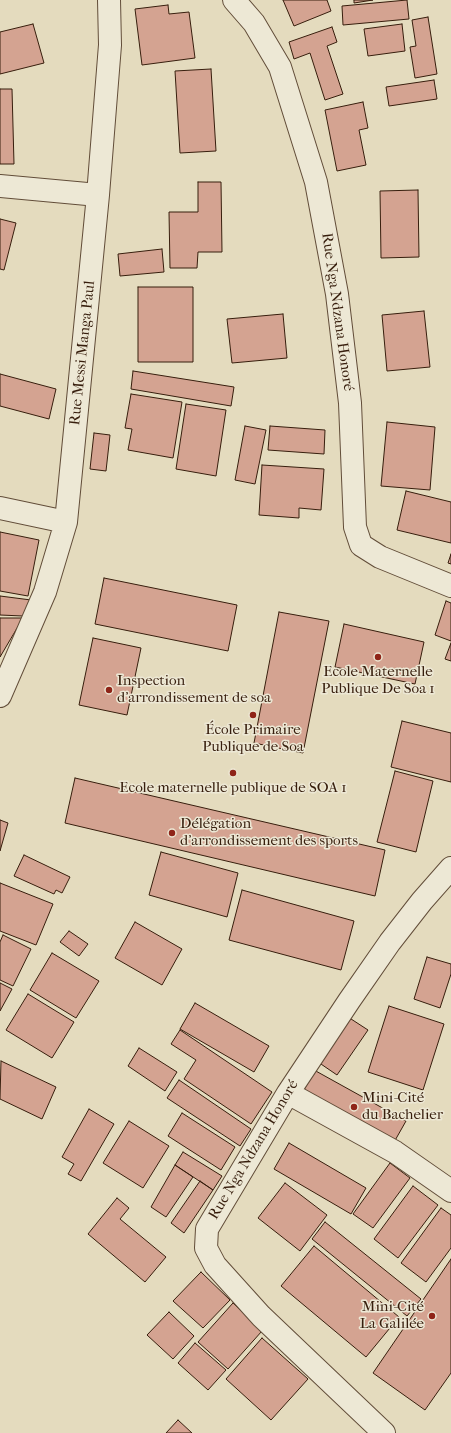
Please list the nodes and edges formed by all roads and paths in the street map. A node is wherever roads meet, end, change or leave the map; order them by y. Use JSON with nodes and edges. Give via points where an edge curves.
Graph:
{"nodes":[{"id":1,"x":109,"y":0,"type":"edge"},
{"id":2,"x":234,"y":0,"type":"edge"},
{"id":3,"x":0,"y":186,"type":"edge"},
{"id":4,"x":98,"y":195,"type":"junction"},
{"id":5,"x":0,"y":508,"type":"edge"},
{"id":6,"x":66,"y":522,"type":"junction"},
{"id":7,"x":451,"y":586,"type":"edge"},
{"id":8,"x":0,"y":695,"type":"edge"},
{"id":9,"x":451,"y":868,"type":"edge"},
{"id":10,"x":288,"y":1093,"type":"junction"},
{"id":11,"x":451,"y":1191,"type":"edge"},
{"id":12,"x":384,"y":1433,"type":"edge"}],
"edges":[{"from":1,"to":4,"type":"street","name":"Rue Messi Manga Paul","via":[[110,45]]},
{"from":2,"to":7,"type":"street","name":"Rue Nga Ndzana Honoré","via":[[254,23],[280,67],[316,182],[337,294],[350,403],[355,527],[361,545],[380,557]]},
{"from":3,"to":4,"type":"street"},
{"from":4,"to":6,"type":"street","name":"Rue Messi Manga Paul"},
{"from":5,"to":6,"type":"street"},
{"from":6,"to":8,"type":"street","name":"Rue Messi Manga Paul","via":[[45,592]]},
{"from":9,"to":10,"type":"street","name":"Rue Nga Ndzana Honoré","via":[[390,942]]},
{"from":10,"to":11,"type":"street","via":[[395,1152]]},
{"from":10,"to":12,"type":"street","name":"Rue Nga Ndzana Honoré","via":[[207,1229],[206,1248],[215,1265],[261,1316]]}]}
